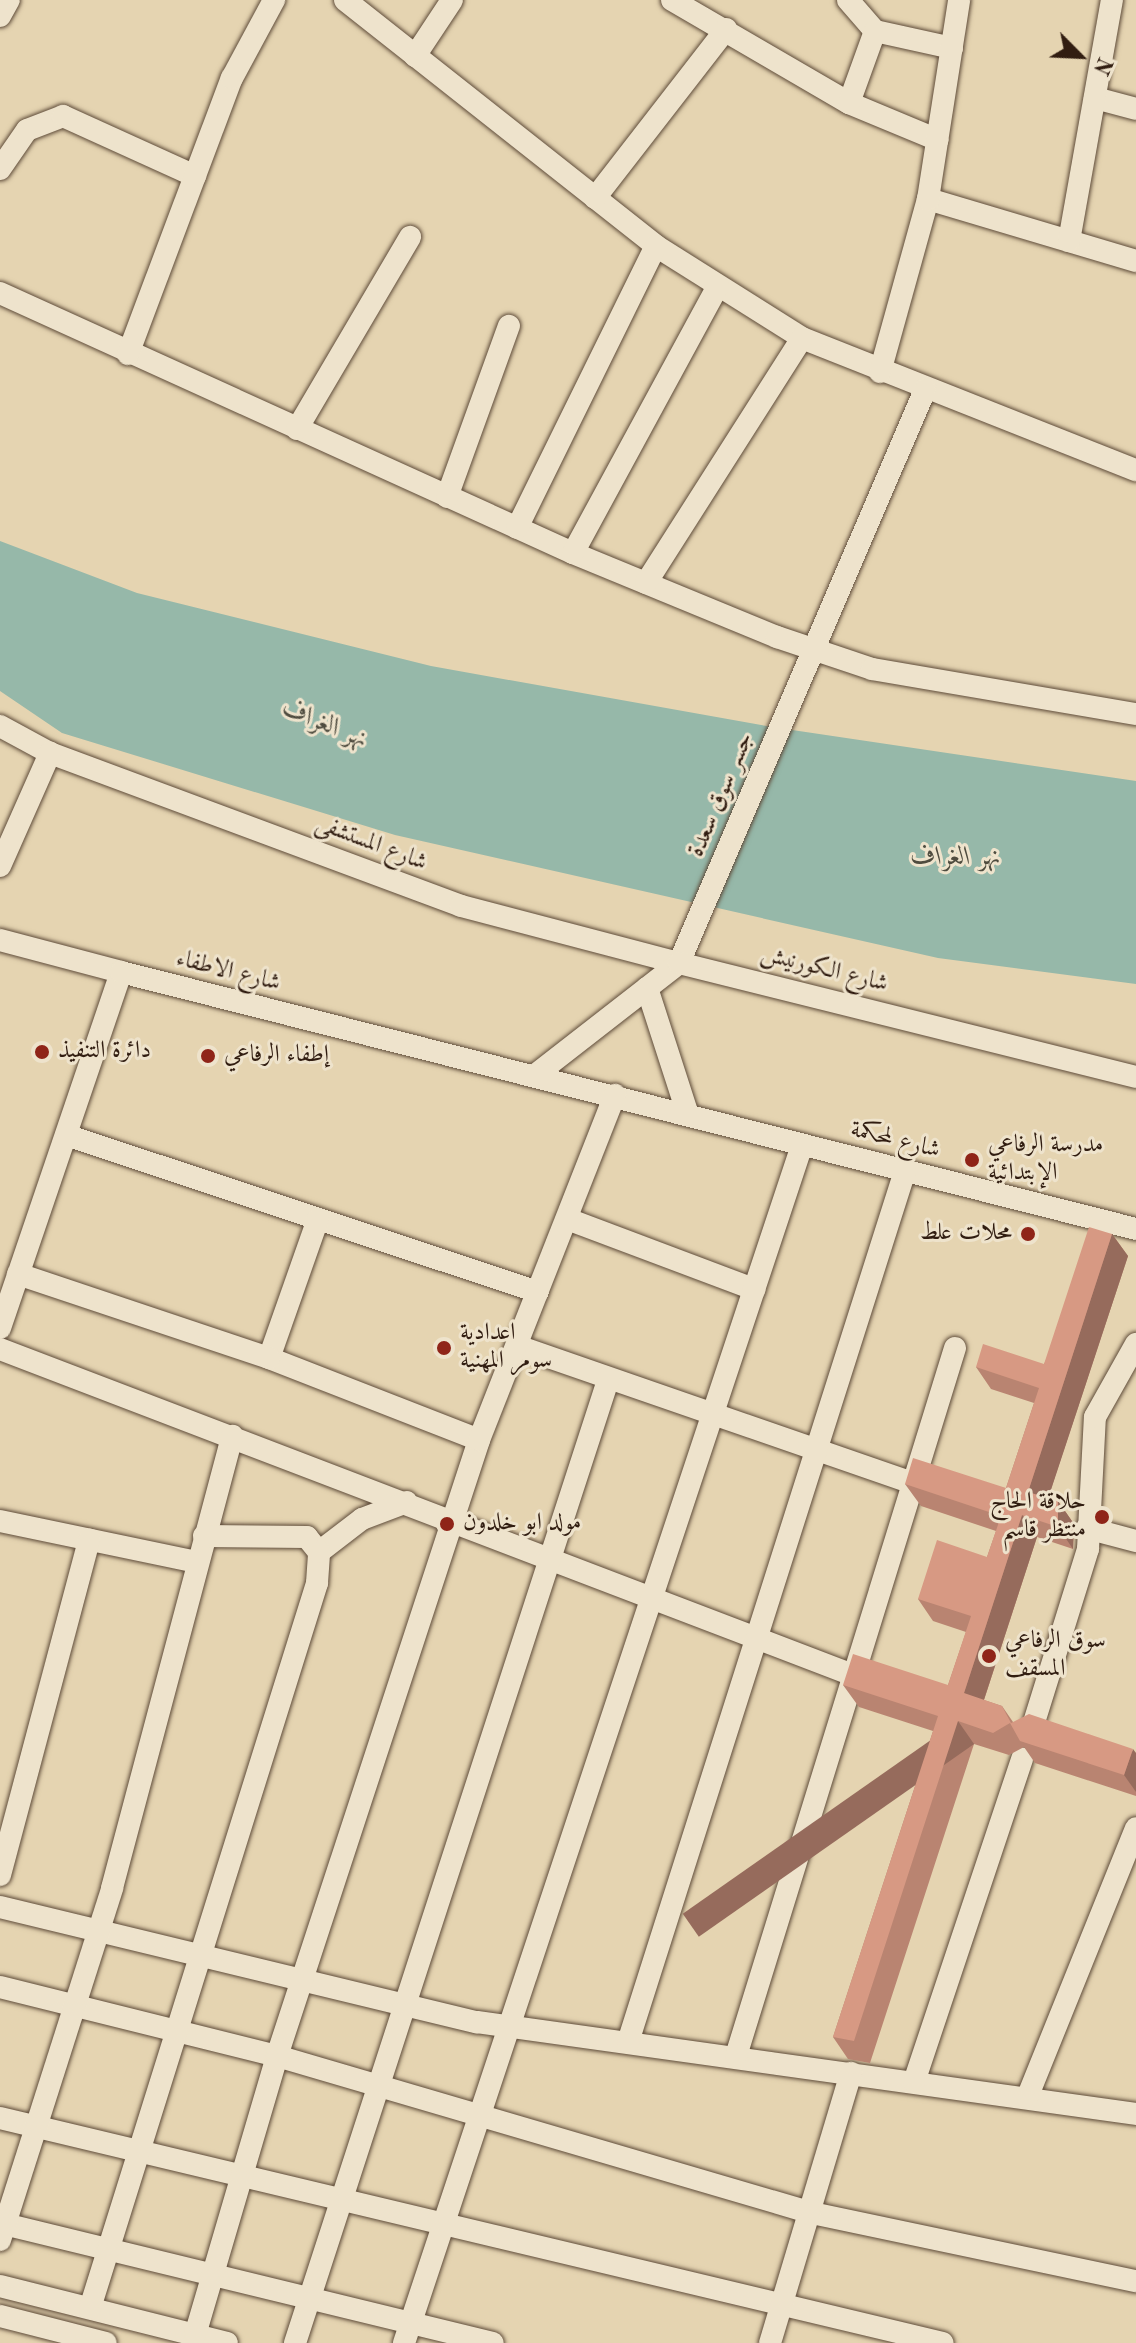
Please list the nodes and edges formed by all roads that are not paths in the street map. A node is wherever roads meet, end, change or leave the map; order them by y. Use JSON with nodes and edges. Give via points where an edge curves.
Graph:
{"nodes":[{"id":1,"x":9,"y":0,"type":"edge"},
{"id":2,"x":274,"y":0,"type":"edge"},
{"id":3,"x":345,"y":0,"type":"edge"},
{"id":4,"x":452,"y":0,"type":"edge"},
{"id":5,"x":672,"y":0,"type":"edge"},
{"id":6,"x":848,"y":0,"type":"edge"},
{"id":7,"x":959,"y":0,"type":"edge"},
{"id":8,"x":1112,"y":0,"type":"edge"},
{"id":9,"x":0,"y":16,"type":"edge"},
{"id":10,"x":726,"y":29,"type":"junction"},
{"id":11,"x":875,"y":31,"type":"junction"},
{"id":12,"x":952,"y":48,"type":"junction"},
{"id":13,"x":415,"y":56,"type":"junction"},
{"id":14,"x":1095,"y":98,"type":"junction"},
{"id":15,"x":849,"y":103,"type":"junction"},
{"id":16,"x":1136,"y":109,"type":"edge"},
{"id":17,"x":938,"y":140,"type":"junction"},
{"id":18,"x":0,"y":169,"type":"edge"},
{"id":19,"x":195,"y":176,"type":"junction"},
{"id":20,"x":595,"y":198,"type":"junction"},
{"id":21,"x":928,"y":199,"type":"junction"},
{"id":22,"x":410,"y":237,"type":"dead end"},
{"id":23,"x":1069,"y":241,"type":"junction"},
{"id":24,"x":656,"y":246,"type":"junction"},
{"id":25,"x":1136,"y":261,"type":"edge"},
{"id":26,"x":718,"y":286,"type":"junction"},
{"id":27,"x":0,"y":293,"type":"edge"},
{"id":28,"x":509,"y":326,"type":"dead end"},
{"id":29,"x":802,"y":338,"type":"junction"},
{"id":30,"x":128,"y":354,"type":"junction"},
{"id":31,"x":880,"y":372,"type":"junction"},
{"id":32,"x":925,"y":390,"type":"junction"},
{"id":33,"x":297,"y":429,"type":"junction"},
{"id":34,"x":1136,"y":470,"type":"edge"},
{"id":35,"x":447,"y":497,"type":"junction"},
{"id":36,"x":517,"y":528,"type":"junction"},
{"id":37,"x":573,"y":553,"type":"junction"},
{"id":38,"x":646,"y":583,"type":"junction"},
{"id":39,"x":813,"y":648,"type":"junction"},
{"id":40,"x":1136,"y":714,"type":"edge"},
{"id":41,"x":0,"y":726,"type":"edge"},
{"id":42,"x":50,"y":753,"type":"junction"},
{"id":43,"x":0,"y":866,"type":"edge"},
{"id":44,"x":0,"y":940,"type":"edge"},
{"id":45,"x":679,"y":963,"type":"junction"},
{"id":46,"x":121,"y":972,"type":"junction"},
{"id":47,"x":647,"y":988,"type":"junction"},
{"id":48,"x":534,"y":1076,"type":"junction"},
{"id":49,"x":1136,"y":1077,"type":"edge"},
{"id":50,"x":615,"y":1095,"type":"junction"},
{"id":51,"x":688,"y":1115,"type":"junction"},
{"id":52,"x":66,"y":1135,"type":"junction"},
{"id":53,"x":802,"y":1145,"type":"junction"},
{"id":54,"x":905,"y":1171,"type":"junction"},
{"id":55,"x":318,"y":1219,"type":"junction"},
{"id":56,"x":570,"y":1220,"type":"junction"},
{"id":57,"x":1136,"y":1229,"type":"edge"},
{"id":58,"x":18,"y":1274,"type":"junction"},
{"id":59,"x":754,"y":1289,"type":"junction"},
{"id":60,"x":538,"y":1292,"type":"junction"},
{"id":61,"x":0,"y":1325,"type":"edge"},
{"id":62,"x":1136,"y":1344,"type":"edge"},
{"id":63,"x":517,"y":1346,"type":"junction"},
{"id":64,"x":955,"y":1348,"type":"dead end"},
{"id":65,"x":0,"y":1349,"type":"edge"},
{"id":66,"x":269,"y":1358,"type":"junction"},
{"id":67,"x":608,"y":1380,"type":"junction"},
{"id":68,"x":711,"y":1417,"type":"junction"},
{"id":69,"x":232,"y":1436,"type":"junction"},
{"id":70,"x":479,"y":1440,"type":"junction"},
{"id":71,"x":813,"y":1451,"type":"junction"},
{"id":72,"x":913,"y":1483,"type":"junction"},
{"id":73,"x":407,"y":1502,"type":"junction"},
{"id":74,"x":453,"y":1519,"type":"junction"},
{"id":75,"x":0,"y":1521,"type":"edge"},
{"id":76,"x":1087,"y":1528,"type":"junction"},
{"id":77,"x":204,"y":1536,"type":"junction"},
{"id":78,"x":89,"y":1540,"type":"junction"},
{"id":79,"x":1136,"y":1541,"type":"edge"},
{"id":80,"x":319,"y":1552,"type":"junction"},
{"id":81,"x":554,"y":1557,"type":"junction"},
{"id":82,"x":197,"y":1562,"type":"junction"},
{"id":83,"x":652,"y":1593,"type":"junction"},
{"id":84,"x":755,"y":1638,"type":"junction"},
{"id":85,"x":853,"y":1675,"type":"junction"},
{"id":86,"x":1031,"y":1732,"type":"edge"},
{"id":87,"x":1022,"y":1759,"type":"edge"},
{"id":88,"x":1136,"y":1828,"type":"edge"},
{"id":89,"x":0,"y":1875,"type":"edge"},
{"id":90,"x":0,"y":1907,"type":"edge"},
{"id":91,"x":94,"y":1932,"type":"junction"},
{"id":92,"x":201,"y":1959,"type":"junction"},
{"id":93,"x":302,"y":1984,"type":"junction"},
{"id":94,"x":0,"y":1987,"type":"edge"},
{"id":95,"x":71,"y":2006,"type":"junction"},
{"id":96,"x":405,"y":2008,"type":"junction"},
{"id":97,"x":513,"y":2027,"type":"junction"},
{"id":98,"x":180,"y":2030,"type":"junction"},
{"id":99,"x":628,"y":2042,"type":"junction"},
{"id":100,"x":277,"y":2056,"type":"junction"},
{"id":101,"x":736,"y":2056,"type":"junction"},
{"id":102,"x":851,"y":2073,"type":"junction"},
{"id":103,"x":914,"y":2082,"type":"junction"},
{"id":104,"x":383,"y":2086,"type":"junction"},
{"id":105,"x":1027,"y":2098,"type":"junction"},
{"id":106,"x":1136,"y":2114,"type":"edge"},
{"id":107,"x":485,"y":2116,"type":"junction"},
{"id":108,"x":0,"y":2118,"type":"edge"},
{"id":109,"x":34,"y":2128,"type":"junction"},
{"id":110,"x":142,"y":2152,"type":"junction"},
{"id":111,"x":242,"y":2173,"type":"junction"},
{"id":112,"x":345,"y":2201,"type":"junction"},
{"id":113,"x":812,"y":2213,"type":"junction"},
{"id":114,"x":441,"y":2224,"type":"junction"},
{"id":115,"x":2,"y":2229,"type":"edge"},
{"id":116,"x":109,"y":2250,"type":"junction"},
{"id":117,"x":212,"y":2275,"type":"junction"},
{"id":118,"x":1136,"y":2281,"type":"edge"},
{"id":119,"x":0,"y":2286,"type":"edge"},
{"id":120,"x":310,"y":2300,"type":"junction"},
{"id":121,"x":781,"y":2307,"type":"junction"},
{"id":122,"x":90,"y":2308,"type":"junction"},
{"id":123,"x":0,"y":2316,"type":"edge"},
{"id":124,"x":408,"y":2332,"type":"edge"},
{"id":125,"x":195,"y":2335,"type":"junction"},
{"id":126,"x":78,"y":2340,"type":"edge"},
{"id":127,"x":106,"y":2343,"type":"edge"},
{"id":128,"x":227,"y":2343,"type":"edge"},
{"id":129,"x":295,"y":2343,"type":"edge"},
{"id":130,"x":493,"y":2343,"type":"edge"},
{"id":131,"x":770,"y":2343,"type":"edge"},
{"id":132,"x":943,"y":2343,"type":"edge"}],
"edges":[{"from":1,"to":9,"type":"street"},
{"from":2,"to":19,"type":"street","via":[[232,78]]},
{"from":3,"to":13,"type":"street"},
{"from":4,"to":13,"type":"street"},
{"from":5,"to":10,"type":"street"},
{"from":6,"to":11,"type":"street"},
{"from":7,"to":12,"type":"street"},
{"from":8,"to":14,"type":"street"},
{"from":10,"to":15,"type":"street"},
{"from":10,"to":20,"type":"street"},
{"from":11,"to":12,"type":"street"},
{"from":11,"to":15,"type":"street"},
{"from":12,"to":17,"type":"street"},
{"from":13,"to":20,"type":"street"},
{"from":14,"to":16,"type":"street"},
{"from":14,"to":23,"type":"street"},
{"from":15,"to":17,"type":"street"},
{"from":17,"to":21,"type":"street"},
{"from":18,"to":19,"type":"street","via":[[27,130],[63,116]]},
{"from":19,"to":30,"type":"street"},
{"from":20,"to":24,"type":"street"},
{"from":21,"to":23,"type":"street"},
{"from":21,"to":31,"type":"street"},
{"from":22,"to":33,"type":"street"},
{"from":23,"to":25,"type":"street"},
{"from":24,"to":26,"type":"street"},
{"from":24,"to":36,"type":"street"},
{"from":26,"to":29,"type":"street"},
{"from":26,"to":37,"type":"street"},
{"from":27,"to":30,"type":"street"},
{"from":28,"to":35,"type":"street"},
{"from":29,"to":31,"type":"street"},
{"from":29,"to":38,"type":"street"},
{"from":30,"to":33,"type":"street"},
{"from":31,"to":32,"type":"street"},
{"from":32,"to":34,"type":"street"},
{"from":32,"to":39,"type":"street","name":"جسر سوق سعدة"},
{"from":33,"to":35,"type":"street"},
{"from":35,"to":36,"type":"street"},
{"from":36,"to":37,"type":"street"},
{"from":37,"to":38,"type":"street"},
{"from":38,"to":39,"type":"street"},
{"from":39,"to":40,"type":"street","via":[[872,669]]},
{"from":39,"to":45,"type":"street","name":"جسر سوق سعدة"},
{"from":41,"to":42,"type":"street","name":"شارع المستشفى"},
{"from":42,"to":43,"type":"street"},
{"from":42,"to":45,"type":"street","name":"شارع المستشفى","via":[[461,906]]},
{"from":44,"to":46,"type":"street"},
{"from":45,"to":47,"type":"street"},
{"from":45,"to":49,"type":"street","name":"شارع الكورنيش"},
{"from":46,"to":48,"type":"street","name":"شارع الاطفاء"},
{"from":46,"to":52,"type":"street"},
{"from":47,"to":48,"type":"street"},
{"from":47,"to":51,"type":"street"},
{"from":48,"to":50,"type":"street","name":"شارع الاطفاء"},
{"from":50,"to":51,"type":"street","name":"شارع الاطفاء"},
{"from":50,"to":56,"type":"street"},
{"from":51,"to":53,"type":"street","name":"شارع لمحكمة"},
{"from":52,"to":55,"type":"street"},
{"from":52,"to":58,"type":"street"},
{"from":53,"to":54,"type":"street","name":"شارع لمحكمة"},
{"from":53,"to":59,"type":"street"},
{"from":54,"to":57,"type":"street","name":"شارع لمحكمة"},
{"from":54,"to":71,"type":"street"},
{"from":55,"to":60,"type":"street"},
{"from":55,"to":66,"type":"street"},
{"from":56,"to":59,"type":"street"},
{"from":56,"to":60,"type":"street"},
{"from":58,"to":61,"type":"street"},
{"from":58,"to":66,"type":"street"},
{"from":59,"to":68,"type":"street"},
{"from":60,"to":63,"type":"street"},
{"from":62,"to":76,"type":"street","via":[[1095,1417]]},
{"from":63,"to":67,"type":"street"},
{"from":63,"to":70,"type":"street"},
{"from":64,"to":72,"type":"street"},
{"from":65,"to":69,"type":"street"},
{"from":66,"to":70,"type":"street"},
{"from":67,"to":68,"type":"street"},
{"from":67,"to":81,"type":"street"},
{"from":68,"to":71,"type":"street"},
{"from":68,"to":83,"type":"street"},
{"from":69,"to":73,"type":"street"},
{"from":69,"to":77,"type":"street"},
{"from":70,"to":74,"type":"street"},
{"from":71,"to":72,"type":"street"},
{"from":71,"to":84,"type":"street"},
{"from":72,"to":85,"type":"street"},
{"from":73,"to":74,"type":"street"},
{"from":73,"to":80,"type":"street","via":[[362,1519]]},
{"from":74,"to":81,"type":"street"},
{"from":74,"to":93,"type":"street"},
{"from":75,"to":78,"type":"street"},
{"from":76,"to":79,"type":"street"},
{"from":76,"to":86,"type":"street","via":[[1088,1549]]},
{"from":77,"to":80,"type":"street","via":[[295,1536]]},
{"from":77,"to":82,"type":"street"},
{"from":78,"to":82,"type":"street"},
{"from":78,"to":89,"type":"street"},
{"from":80,"to":92,"type":"street","via":[[310,1612]]},
{"from":81,"to":83,"type":"street"},
{"from":81,"to":96,"type":"street"},
{"from":82,"to":91,"type":"street","via":[[112,1888]]},
{"from":83,"to":84,"type":"street"},
{"from":83,"to":97,"type":"street"},
{"from":84,"to":85,"type":"street"},
{"from":84,"to":99,"type":"street"},
{"from":85,"to":101,"type":"street"},
{"from":87,"to":103,"type":"street"},
{"from":88,"to":105,"type":"street"},
{"from":90,"to":91,"type":"street"},
{"from":91,"to":92,"type":"street"},
{"from":91,"to":95,"type":"street"},
{"from":92,"to":93,"type":"street"},
{"from":92,"to":98,"type":"street"},
{"from":93,"to":96,"type":"street"},
{"from":93,"to":100,"type":"street"},
{"from":94,"to":95,"type":"street"},
{"from":95,"to":98,"type":"street"},
{"from":95,"to":109,"type":"street"},
{"from":96,"to":97,"type":"street"},
{"from":96,"to":104,"type":"street"},
{"from":97,"to":99,"type":"street"},
{"from":97,"to":107,"type":"street"},
{"from":98,"to":100,"type":"street"},
{"from":98,"to":110,"type":"street"},
{"from":99,"to":101,"type":"street"},
{"from":100,"to":104,"type":"street"},
{"from":100,"to":111,"type":"street"},
{"from":101,"to":102,"type":"street"},
{"from":102,"to":103,"type":"street"},
{"from":102,"to":113,"type":"street"},
{"from":103,"to":105,"type":"street"},
{"from":104,"to":107,"type":"street"},
{"from":104,"to":112,"type":"street"},
{"from":105,"to":106,"type":"street"},
{"from":107,"to":113,"type":"street"},
{"from":107,"to":114,"type":"street"},
{"from":108,"to":109,"type":"street"},
{"from":109,"to":110,"type":"street"},
{"from":109,"to":115,"type":"street"},
{"from":110,"to":111,"type":"street"},
{"from":110,"to":116,"type":"street"},
{"from":111,"to":112,"type":"street"},
{"from":111,"to":117,"type":"street"},
{"from":112,"to":114,"type":"street"},
{"from":112,"to":120,"type":"street"},
{"from":113,"to":118,"type":"street"},
{"from":113,"to":121,"type":"street"},
{"from":114,"to":121,"type":"street"},
{"from":114,"to":124,"type":"street"},
{"from":115,"to":116,"type":"street"},
{"from":116,"to":117,"type":"street"},
{"from":116,"to":122,"type":"street"},
{"from":117,"to":120,"type":"street"},
{"from":117,"to":125,"type":"street"},
{"from":119,"to":122,"type":"street"},
{"from":120,"to":124,"type":"street"},
{"from":120,"to":129,"type":"street"},
{"from":121,"to":131,"type":"street"},
{"from":121,"to":132,"type":"street"},
{"from":122,"to":125,"type":"street"},
{"from":123,"to":126,"type":"street"},
{"from":124,"to":130,"type":"street"},
{"from":125,"to":128,"type":"street"},
{"from":126,"to":127,"type":"street"}]}
